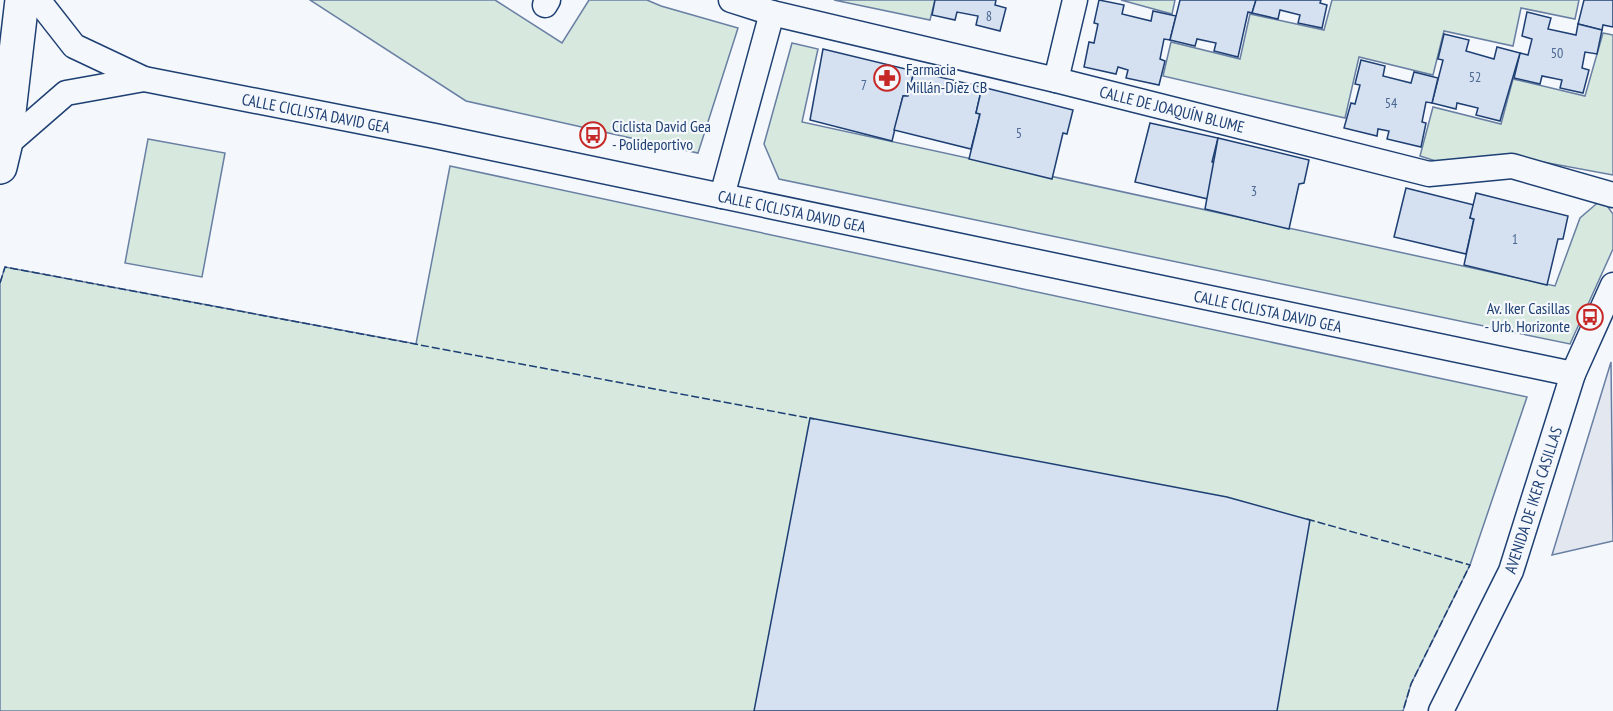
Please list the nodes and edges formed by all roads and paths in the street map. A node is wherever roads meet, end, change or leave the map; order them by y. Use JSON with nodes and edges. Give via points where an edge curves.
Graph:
{"nodes":[{"id":1,"x":22,"y":0,"type":"edge"},
{"id":2,"x":38,"y":0,"type":"edge"},
{"id":3,"x":731,"y":0,"type":"edge"},
{"id":4,"x":1075,"y":0,"type":"edge"},
{"id":5,"x":772,"y":13,"type":"junction"},
{"id":6,"x":144,"y":79,"type":"junction"},
{"id":7,"x":1056,"y":80,"type":"junction"},
{"id":8,"x":3,"y":157,"type":"edge"},
{"id":9,"x":1613,"y":195,"type":"edge"},
{"id":10,"x":723,"y":196,"type":"junction"},
{"id":11,"x":1613,"y":285,"type":"edge"},
{"id":12,"x":1573,"y":375,"type":"junction"},
{"id":13,"x":1441,"y":711,"type":"edge"}],
"edges":[{"from":1,"to":8,"type":"street"},
{"from":2,"to":6,"type":"street","name":"CALLE CICLISTA DAVID GEA","via":[[74,46]]},
{"from":3,"to":5,"type":"street","name":"CALLE DE JOAQUÍN BLUME"},
{"from":4,"to":7,"type":"street"},
{"from":5,"to":7,"type":"street","name":"CALLE DE JOAQUÍN BLUME"},
{"from":5,"to":10,"type":"street"},
{"from":6,"to":8,"type":"street","via":[[66,93]]},
{"from":6,"to":10,"type":"street","name":"CALLE CICLISTA DAVID GEA"},
{"from":7,"to":9,"type":"street","name":"CALLE DE JOAQUÍN BLUME","via":[[1429,174],[1512,166]]},
{"from":10,"to":12,"type":"street","name":"CALLE CICLISTA DAVID GEA"},
{"from":11,"to":12,"type":"street","name":"AVENIDA DE IKER CASILLAS"},
{"from":12,"to":13,"type":"street","name":"AVENIDA DE IKER CASILLAS","via":[[1511,571]]}]}
